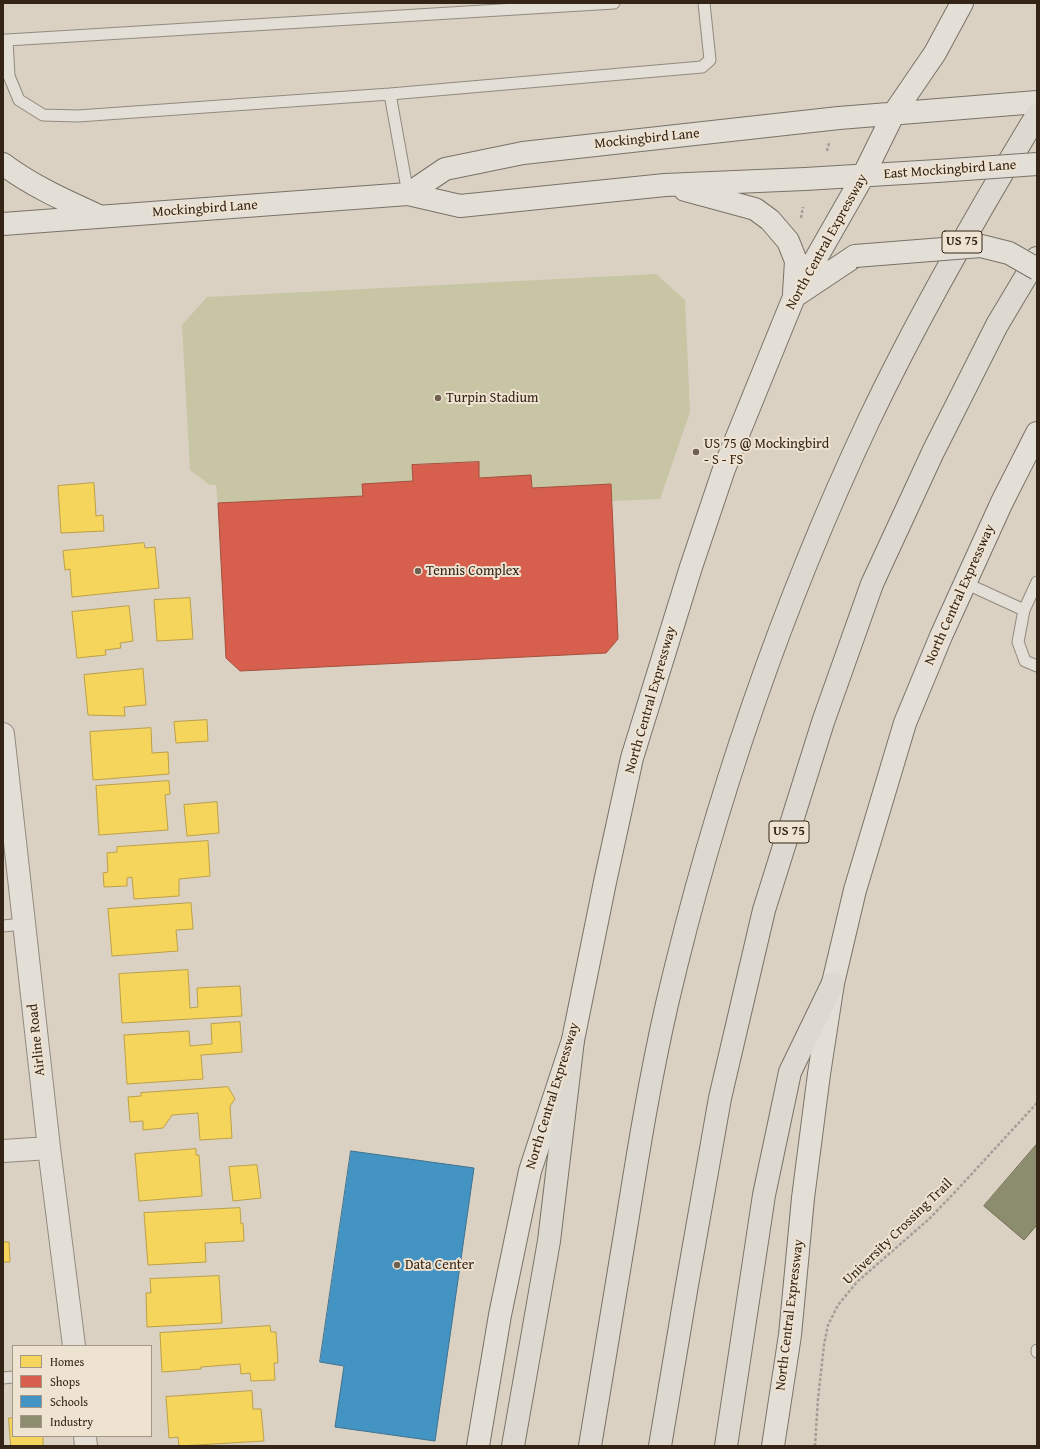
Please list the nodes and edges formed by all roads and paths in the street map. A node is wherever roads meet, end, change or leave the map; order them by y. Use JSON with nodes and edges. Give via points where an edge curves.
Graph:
{"nodes":[{"id":1,"x":614,"y":3,"type":"edge"},
{"id":2,"x":704,"y":3,"type":"edge"},
{"id":3,"x":962,"y":3,"type":"edge"},
{"id":4,"x":5,"y":40,"type":"edge"},
{"id":5,"x":390,"y":94,"type":"junction"},
{"id":6,"x":1037,"y":102,"type":"edge"},
{"id":7,"x":894,"y":113,"type":"junction"},
{"id":8,"x":1037,"y":115,"type":"edge"},
{"id":9,"x":3,"y":164,"type":"edge"},
{"id":10,"x":1037,"y":164,"type":"edge"},
{"id":11,"x":863,"y":176,"type":"junction"},
{"id":12,"x":665,"y":185,"type":"junction"},
{"id":13,"x":408,"y":194,"type":"junction"},
{"id":14,"x":803,"y":206,"type":"dead end"},
{"id":15,"x":100,"y":216,"type":"junction"},
{"id":16,"x":807,"y":222,"type":"dead end"},
{"id":17,"x":3,"y":224,"type":"edge"},
{"id":18,"x":1037,"y":258,"type":"edge"},
{"id":19,"x":1037,"y":269,"type":"edge"},
{"id":20,"x":794,"y":297,"type":"junction"},
{"id":21,"x":1037,"y":433,"type":"edge"},
{"id":22,"x":1037,"y":582,"type":"edge"},
{"id":23,"x":965,"y":584,"type":"junction"},
{"id":24,"x":1024,"y":610,"type":"junction"},
{"id":25,"x":1037,"y":666,"type":"edge"},
{"id":26,"x":3,"y":734,"type":"edge"},
{"id":27,"x":13,"y":925,"type":"edge"},
{"id":28,"x":833,"y":983,"type":"junction"},
{"id":29,"x":573,"y":1040,"type":"junction"},
{"id":30,"x":1037,"y":1102,"type":"edge"},
{"id":31,"x":49,"y":1148,"type":"junction"},
{"id":32,"x":3,"y":1151,"type":"edge"},
{"id":33,"x":74,"y":1345,"type":"edge"},
{"id":34,"x":478,"y":1446,"type":"edge"},
{"id":35,"x":513,"y":1446,"type":"edge"},
{"id":36,"x":590,"y":1446,"type":"edge"},
{"id":37,"x":660,"y":1446,"type":"edge"},
{"id":38,"x":726,"y":1446,"type":"edge"},
{"id":39,"x":773,"y":1446,"type":"edge"},
{"id":40,"x":815,"y":1446,"type":"edge"}],
"edges":[{"from":1,"to":4,"type":"lane"},
{"from":2,"to":5,"type":"lane","via":[[710,60],[702,67]]},
{"from":3,"to":7,"type":"main road","name":"North Central Expressway","via":[[935,53]]},
{"from":4,"to":5,"type":"lane","via":[[9,76],[19,100],[43,115],[78,116]]},
{"from":5,"to":13,"type":"lane"},
{"from":6,"to":7,"type":"main road"},
{"from":7,"to":11,"type":"main road","name":"North Central Expressway"},
{"from":7,"to":13,"type":"main road","name":"Mockingbird Lane","via":[[523,153],[445,169]]},
{"from":8,"to":36,"type":"highway","number":"US 75","via":[[937,285],[870,417],[813,546],[746,726],[703,863],[661,1033],[635,1172]]},
{"from":9,"to":15,"type":"main road","via":[[46,191]]},
{"from":10,"to":11,"type":"main road","name":"East Mockingbird Lane","bridge":true},
{"from":11,"to":12,"type":"main road","name":"Mockingbird Lane"},
{"from":11,"to":20,"type":"main road","name":"North Central Expressway"},
{"from":12,"to":13,"type":"main road","name":"Mockingbird Lane","via":[[460,206]]},
{"from":12,"to":20,"type":"main road","via":[[755,209],[770,220],[788,242],[796,261]]},
{"from":13,"to":15,"type":"main road","name":"Mockingbird Lane"},
{"from":14,"to":16,"type":"path","via":[[801,219]]},
{"from":15,"to":17,"type":"main road","name":"Mockingbird Lane"},
{"from":18,"to":37,"type":"highway","number":"US 75","via":[[997,325],[930,459],[872,584],[821,730],[764,910],[720,1098]]},
{"from":19,"to":20,"type":"main road","bridge":true,"via":[[1009,253],[981,246],[855,256]]},
{"from":20,"to":29,"type":"main road","name":"North Central Expressway","via":[[724,469],[634,751]]},
{"from":21,"to":23,"type":"main road","name":"North Central Expressway"},
{"from":22,"to":24,"type":"lane"},
{"from":23,"to":24,"type":"lane"},
{"from":23,"to":28,"type":"main road","name":"North Central Expressway","via":[[905,723],[855,890]]},
{"from":24,"to":25,"type":"lane","via":[[1018,642],[1026,661]]},
{"from":26,"to":27,"type":"main road","name":"Airline Road"},
{"from":27,"to":31,"type":"main road","name":"Airline Road"},
{"from":28,"to":38,"type":"highway","via":[[790,1072],[764,1195]]},
{"from":28,"to":39,"type":"main road","name":"North Central Expressway","via":[[803,1198],[790,1335]]},
{"from":29,"to":34,"type":"main road","name":"North Central Expressway","via":[[530,1171],[500,1315]]},
{"from":29,"to":35,"type":"highway","via":[[549,1241]]},
{"from":30,"to":40,"type":"path","name":"University Crossing Trail","via":[[929,1219],[857,1282],[838,1305],[828,1324],[824,1345]]},
{"from":31,"to":32,"type":"main road"},
{"from":31,"to":33,"type":"main road","name":"Airline Road"}]}
